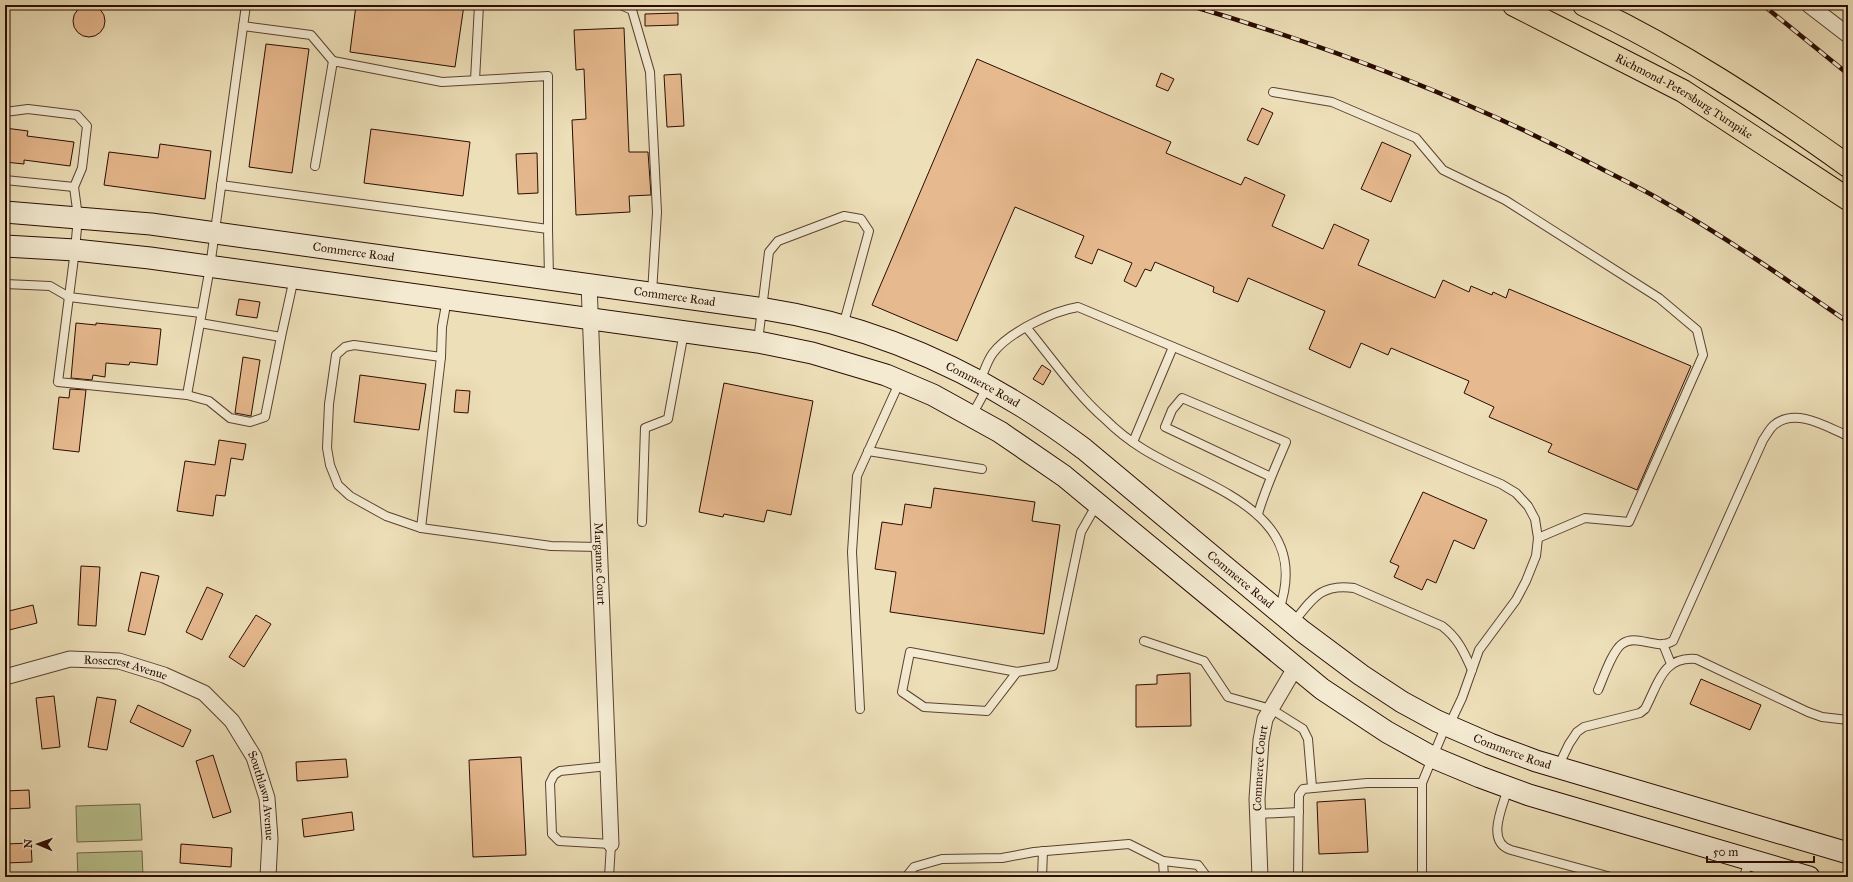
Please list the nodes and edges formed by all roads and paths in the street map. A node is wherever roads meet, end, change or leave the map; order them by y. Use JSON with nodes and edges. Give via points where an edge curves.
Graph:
{"nodes":[{"id":1,"x":246,"y":5,"type":"edge"},
{"id":2,"x":479,"y":5,"type":"edge"},
{"id":3,"x":621,"y":5,"type":"edge"},
{"id":4,"x":1514,"y":5,"type":"edge"},
{"id":5,"x":1584,"y":5,"type":"edge"},
{"id":6,"x":1810,"y":5,"type":"edge"},
{"id":7,"x":243,"y":26,"type":"junction"},
{"id":8,"x":1848,"y":35,"type":"edge"},
{"id":9,"x":333,"y":61,"type":"junction"},
{"id":10,"x":475,"y":80,"type":"junction"},
{"id":11,"x":1273,"y":92,"type":"dead end"},
{"id":12,"x":5,"y":112,"type":"edge"},
{"id":13,"x":315,"y":166,"type":"dead end"},
{"id":14,"x":1848,"y":166,"type":"edge"},
{"id":15,"x":5,"y":180,"type":"edge"},
{"id":16,"x":221,"y":185,"type":"junction"},
{"id":17,"x":74,"y":187,"type":"junction"},
{"id":18,"x":1848,"y":199,"type":"edge"},
{"id":19,"x":5,"y":212,"type":"edge"},
{"id":20,"x":78,"y":217,"type":"junction"},
{"id":21,"x":548,"y":229,"type":"junction"},
{"id":22,"x":215,"y":232,"type":"junction"},
{"id":23,"x":5,"y":246,"type":"edge"},
{"id":24,"x":75,"y":250,"type":"junction"},
{"id":25,"x":210,"y":266,"type":"junction"},
{"id":26,"x":294,"y":278,"type":"junction"},
{"id":27,"x":549,"y":278,"type":"junction"},
{"id":28,"x":5,"y":284,"type":"edge"},
{"id":29,"x":589,"y":284,"type":"junction"},
{"id":30,"x":652,"y":293,"type":"junction"},
{"id":31,"x":69,"y":297,"type":"junction"},
{"id":32,"x":447,"y":299,"type":"junction"},
{"id":33,"x":762,"y":308,"type":"junction"},
{"id":34,"x":201,"y":313,"type":"junction"},
{"id":35,"x":590,"y":318,"type":"junction"},
{"id":36,"x":200,"y":323,"type":"junction"},
{"id":37,"x":842,"y":326,"type":"junction"},
{"id":38,"x":1026,"y":327,"type":"junction"},
{"id":39,"x":684,"y":331,"type":"junction"},
{"id":40,"x":281,"y":337,"type":"junction"},
{"id":41,"x":758,"y":342,"type":"junction"},
{"id":42,"x":1173,"y":347,"type":"junction"},
{"id":43,"x":441,"y":357,"type":"junction"},
{"id":44,"x":985,"y":376,"type":"junction"},
{"id":45,"x":900,"y":381,"type":"junction"},
{"id":46,"x":188,"y":395,"type":"junction"},
{"id":47,"x":972,"y":415,"type":"junction"},
{"id":48,"x":1848,"y":436,"type":"edge"},
{"id":49,"x":1133,"y":442,"type":"junction"},
{"id":50,"x":868,"y":451,"type":"junction"},
{"id":51,"x":982,"y":469,"type":"dead end"},
{"id":52,"x":1271,"y":477,"type":"junction"},
{"id":53,"x":1097,"y":504,"type":"junction"},
{"id":54,"x":1258,"y":514,"type":"junction"},
{"id":55,"x":642,"y":522,"type":"dead end"},
{"id":56,"x":421,"y":528,"type":"junction"},
{"id":57,"x":1538,"y":538,"type":"junction"},
{"id":58,"x":599,"y":547,"type":"junction"},
{"id":59,"x":1286,"y":617,"type":"junction"},
{"id":60,"x":1144,"y":641,"type":"dead end"},
{"id":61,"x":1662,"y":644,"type":"junction"},
{"id":62,"x":1671,"y":664,"type":"junction"},
{"id":63,"x":1295,"y":668,"type":"junction"},
{"id":64,"x":1472,"y":670,"type":"junction"},
{"id":65,"x":1018,"y":672,"type":"junction"},
{"id":66,"x":5,"y":677,"type":"edge"},
{"id":67,"x":1598,"y":690,"type":"dead end"},
{"id":68,"x":860,"y":708,"type":"dead end"},
{"id":69,"x":1271,"y":709,"type":"junction"},
{"id":70,"x":1848,"y":720,"type":"edge"},
{"id":71,"x":232,"y":721,"type":"joint"},
{"id":72,"x":1446,"y":725,"type":"junction"},
{"id":73,"x":1432,"y":757,"type":"junction"},
{"id":74,"x":608,"y":766,"type":"junction"},
{"id":75,"x":1558,"y":768,"type":"junction"},
{"id":76,"x":1422,"y":783,"type":"junction"},
{"id":77,"x":1312,"y":787,"type":"junction"},
{"id":78,"x":1508,"y":788,"type":"junction"},
{"id":79,"x":1299,"y":812,"type":"junction"},
{"id":80,"x":1258,"y":814,"type":"junction"},
{"id":81,"x":611,"y":844,"type":"junction"},
{"id":82,"x":1042,"y":851,"type":"junction"},
{"id":83,"x":1848,"y":853,"type":"edge"},
{"id":84,"x":1163,"y":861,"type":"junction"},
{"id":85,"x":1746,"y":868,"type":"edge"},
{"id":86,"x":268,"y":877,"type":"edge"},
{"id":87,"x":609,"y":877,"type":"edge"},
{"id":88,"x":906,"y":877,"type":"edge"},
{"id":89,"x":1042,"y":877,"type":"edge"},
{"id":90,"x":1164,"y":877,"type":"edge"},
{"id":91,"x":1208,"y":877,"type":"edge"},
{"id":92,"x":1260,"y":877,"type":"edge"},
{"id":93,"x":1298,"y":877,"type":"edge"},
{"id":94,"x":1422,"y":877,"type":"edge"},
{"id":95,"x":1611,"y":877,"type":"edge"},
{"id":96,"x":1809,"y":877,"type":"edge"}],
"edges":[{"from":1,"to":7,"type":"lane"},
{"from":2,"to":10,"type":"lane"},
{"from":3,"to":30,"type":"lane","via":[[632,10],[650,72],[657,212]]},
{"from":4,"to":18,"type":"highway","name":"Richmond-Petersburg Turnpike","via":[[1683,91]]},
{"from":5,"to":14,"type":"highway","via":[[1686,58],[1771,111]]},
{"from":6,"to":8,"type":"street"},
{"from":7,"to":9,"type":"lane","via":[[311,35]]},
{"from":7,"to":16,"type":"lane"},
{"from":9,"to":10,"type":"lane","via":[[442,82]]},
{"from":9,"to":13,"type":"lane"},
{"from":10,"to":21,"type":"lane","via":[[548,76]]},
{"from":11,"to":57,"type":"lane","via":[[1332,102],[1416,138],[1444,170],[1512,204],[1660,298],[1697,330],[1703,355],[1629,522],[1585,518]]},
{"from":12,"to":17,"type":"lane","via":[[28,109],[77,115],[87,126],[82,168]]},
{"from":15,"to":17,"type":"lane"},
{"from":16,"to":21,"type":"lane"},
{"from":16,"to":22,"type":"lane"},
{"from":17,"to":20,"type":"lane"},
{"from":19,"to":20,"type":"main road","name":"Commerce Road"},
{"from":20,"to":22,"type":"main road","name":"Commerce Road"},
{"from":20,"to":24,"type":"lane"},
{"from":21,"to":27,"type":"lane"},
{"from":22,"to":25,"type":"lane"},
{"from":22,"to":27,"type":"main road","name":"Commerce Road"},
{"from":23,"to":24,"type":"main road"},
{"from":24,"to":25,"type":"main road"},
{"from":24,"to":31,"type":"lane"},
{"from":25,"to":26,"type":"main road"},
{"from":25,"to":34,"type":"lane"},
{"from":26,"to":32,"type":"main road"},
{"from":26,"to":40,"type":"lane"},
{"from":27,"to":29,"type":"main road","name":"Commerce Road"},
{"from":28,"to":31,"type":"lane","via":[[50,286]]},
{"from":29,"to":30,"type":"main road","name":"Commerce Road"},
{"from":29,"to":35,"type":"street","name":"Marganne Court"},
{"from":30,"to":33,"type":"main road","name":"Commerce Road"},
{"from":31,"to":34,"type":"lane"},
{"from":31,"to":46,"type":"lane","via":[[58,382]]},
{"from":32,"to":35,"type":"main road"},
{"from":32,"to":43,"type":"lane","via":[[442,327]]},
{"from":33,"to":37,"type":"main road","name":"Commerce Road"},
{"from":33,"to":37,"type":"lane","via":[[770,252],[778,241],[844,216],[861,219],[869,231]]},
{"from":33,"to":41,"type":"lane"},
{"from":34,"to":36,"type":"lane"},
{"from":35,"to":39,"type":"main road"},
{"from":35,"to":58,"type":"street","name":"Marganne Court"},
{"from":36,"to":40,"type":"lane"},
{"from":36,"to":46,"type":"lane"},
{"from":37,"to":44,"type":"main road","name":"Commerce Road"},
{"from":38,"to":42,"type":"lane","via":[[1064,310],[1078,307]]},
{"from":38,"to":44,"type":"lane","via":[[994,352]]},
{"from":38,"to":49,"type":"lane","via":[[1087,401],[1104,419]]},
{"from":39,"to":41,"type":"main road"},
{"from":39,"to":55,"type":"lane","via":[[668,419],[645,428]]},
{"from":40,"to":46,"type":"lane","via":[[265,418],[250,422],[230,418],[209,401]]},
{"from":41,"to":45,"type":"main road","via":[[837,359]]},
{"from":42,"to":49,"type":"lane"},
{"from":42,"to":57,"type":"lane","via":[[1501,484],[1516,493],[1528,506],[1535,519]]},
{"from":43,"to":56,"type":"lane"},
{"from":43,"to":56,"type":"lane","via":[[354,345],[345,347],[336,355],[329,404],[327,448],[338,485],[350,496],[386,516]]},
{"from":44,"to":47,"type":"lane"},
{"from":44,"to":59,"type":"main road","name":"Commerce Road","via":[[1084,449]]},
{"from":45,"to":47,"type":"main road"},
{"from":45,"to":50,"type":"lane"},
{"from":47,"to":53,"type":"main road","via":[[1022,445]]},
{"from":48,"to":61,"type":"lane","via":[[1804,418],[1795,418],[1774,425],[1763,440],[1673,641]]},
{"from":49,"to":54,"type":"lane","via":[[1242,502]]},
{"from":50,"to":51,"type":"lane"},
{"from":50,"to":68,"type":"lane","via":[[857,476],[852,552]]},
{"from":52,"to":52,"type":"lane","via":[[1286,442],[1182,398],[1165,427]]},
{"from":52,"to":54,"type":"lane"},
{"from":53,"to":63,"type":"main road"},
{"from":53,"to":65,"type":"lane","via":[[1081,532],[1054,666]]},
{"from":54,"to":59,"type":"lane","via":[[1274,533],[1283,555],[1286,573]]},
{"from":56,"to":58,"type":"lane","via":[[551,546]]},
{"from":57,"to":64,"type":"lane","via":[[1536,556],[1526,582],[1516,600],[1479,650]]},
{"from":58,"to":74,"type":"street","name":"Marganne Court"},
{"from":59,"to":64,"type":"lane","via":[[1327,589],[1339,586],[1354,588],[1442,626],[1461,644]]},
{"from":59,"to":72,"type":"main road","name":"Commerce Road","via":[[1381,688]]},
{"from":60,"to":69,"type":"lane","via":[[1204,661],[1228,697]]},
{"from":61,"to":62,"type":"lane"},
{"from":61,"to":67,"type":"lane","via":[[1635,640],[1621,644]]},
{"from":62,"to":70,"type":"lane","via":[[1688,658],[1696,659],[1808,712],[1822,717]]},
{"from":62,"to":75,"type":"lane","via":[[1664,671],[1645,709],[1634,715],[1584,727],[1569,744]]},
{"from":63,"to":69,"type":"street","name":"Commerce Court"},
{"from":63,"to":73,"type":"main road","via":[[1365,719]]},
{"from":64,"to":72,"type":"lane","via":[[1453,717]]},
{"from":65,"to":65,"type":"lane","via":[[910,652],[902,692],[924,707],[987,711]]},
{"from":66,"to":71,"type":"street","name":"Rosecrest Avenue","via":[[70,659],[119,662],[164,675],[204,693]]},
{"from":69,"to":77,"type":"lane","via":[[1307,734]]},
{"from":69,"to":80,"type":"street","name":"Commerce Court","via":[[1265,719],[1261,740]]},
{"from":71,"to":86,"type":"street","name":"Southlawn Avenue","via":[[254,757],[267,798],[270,839]]},
{"from":72,"to":73,"type":"lane"},
{"from":72,"to":75,"type":"main road","name":"Commerce Road","via":[[1501,749]]},
{"from":73,"to":76,"type":"lane"},
{"from":73,"to":78,"type":"main road"},
{"from":74,"to":81,"type":"street","name":"Marganne Court"},
{"from":74,"to":81,"type":"lane","via":[[560,771],[554,774],[550,783],[551,828],[552,834],[559,841]]},
{"from":75,"to":83,"type":"main road","name":"Commerce Road"},
{"from":76,"to":77,"type":"lane"},
{"from":76,"to":94,"type":"lane"},
{"from":77,"to":79,"type":"lane","via":[[1306,787],[1300,792]]},
{"from":78,"to":85,"type":"main road"},
{"from":78,"to":95,"type":"lane","via":[[1497,828],[1497,837],[1501,845]]},
{"from":79,"to":80,"type":"lane"},
{"from":79,"to":93,"type":"lane"},
{"from":80,"to":92,"type":"street","name":"Commerce Court"},
{"from":81,"to":87,"type":"lane"},
{"from":82,"to":84,"type":"lane","via":[[1129,844]]},
{"from":82,"to":88,"type":"lane","via":[[1002,858],[942,859],[914,867]]},
{"from":82,"to":89,"type":"lane"},
{"from":84,"to":90,"type":"lane"},
{"from":84,"to":91,"type":"lane","via":[[1198,865]]},
{"from":85,"to":96,"type":"main road"}]}
